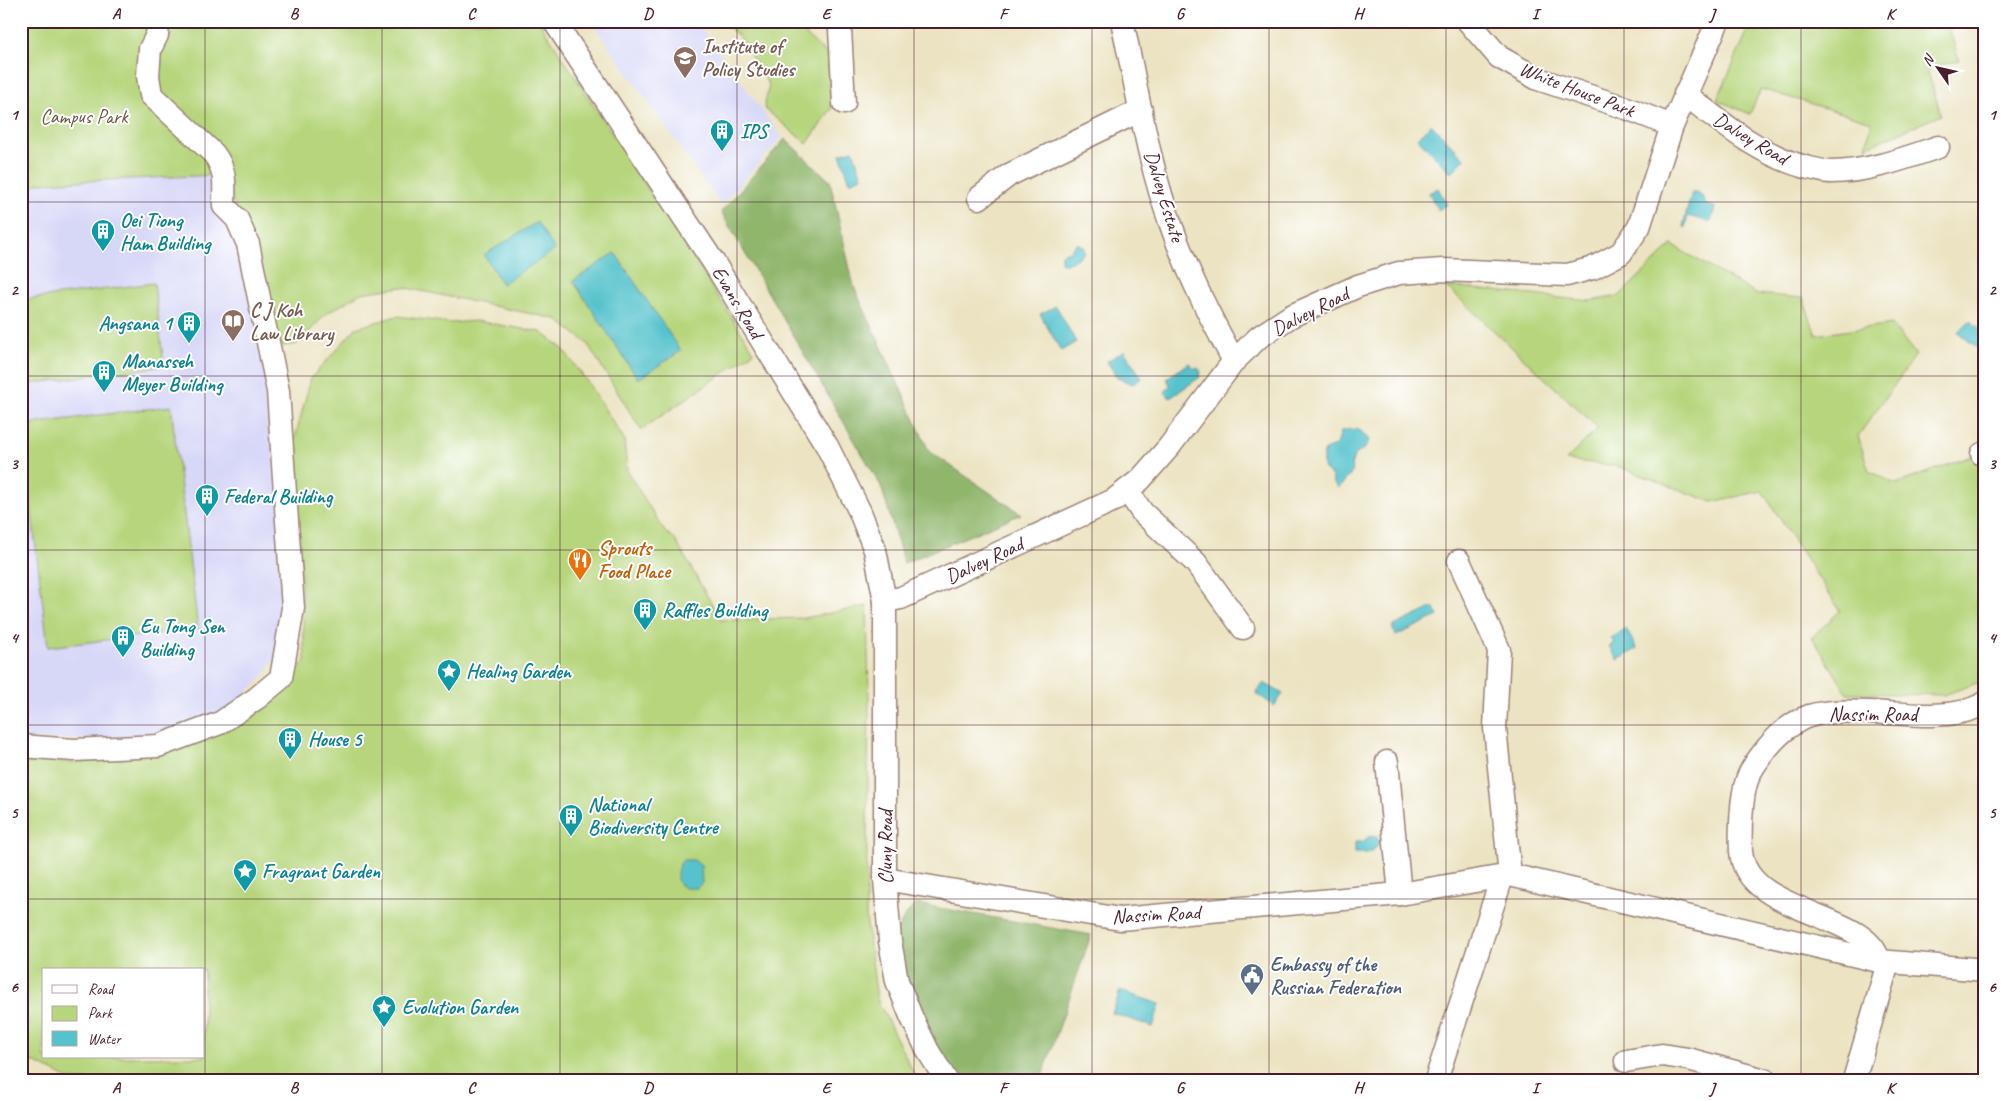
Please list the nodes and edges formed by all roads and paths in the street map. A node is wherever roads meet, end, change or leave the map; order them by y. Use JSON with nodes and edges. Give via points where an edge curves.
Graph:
{"nodes":[{"id":1,"x":156,"y":21,"type":"edge"},
{"id":2,"x":554,"y":21,"type":"edge"},
{"id":3,"x":844,"y":21,"type":"edge"},
{"id":4,"x":1122,"y":21,"type":"edge"},
{"id":5,"x":1468,"y":21,"type":"edge"},
{"id":6,"x":1718,"y":21,"type":"edge"},
{"id":7,"x":1686,"y":94,"type":"junction"},
{"id":8,"x":844,"y":103,"type":"dead end"},
{"id":9,"x":1142,"y":110,"type":"junction"},
{"id":10,"x":1672,"y":126,"type":"junction"},
{"id":11,"x":1938,"y":147,"type":"dead end"},
{"id":12,"x":979,"y":198,"type":"dead end"},
{"id":13,"x":1234,"y":361,"type":"junction"},
{"id":14,"x":1127,"y":490,"type":"junction"},
{"id":15,"x":1459,"y":561,"type":"dead end"},
{"id":16,"x":885,"y":601,"type":"junction"},
{"id":17,"x":1243,"y":628,"type":"dead end"},
{"id":18,"x":1985,"y":703,"type":"edge"},
{"id":19,"x":21,"y":746,"type":"edge"},
{"id":20,"x":1387,"y":762,"type":"dead end"},
{"id":21,"x":1506,"y":876,"type":"junction"},
{"id":22,"x":885,"y":879,"type":"junction"},
{"id":23,"x":1400,"y":894,"type":"junction"},
{"id":24,"x":1884,"y":962,"type":"junction"},
{"id":25,"x":1985,"y":970,"type":"edge"},
{"id":26,"x":1626,"y":1061,"type":"dead end"},
{"id":27,"x":946,"y":1080,"type":"edge"},
{"id":28,"x":1436,"y":1080,"type":"edge"},
{"id":29,"x":1765,"y":1080,"type":"edge"},
{"id":30,"x":1854,"y":1080,"type":"edge"}],
"edges":[{"from":1,"to":19,"type":"street","via":[[157,36],[150,49],[148,76],[151,95],[214,154],[222,166],[224,206],[237,219],[248,244],[278,391],[294,608],[281,678],[220,722],[158,746],[74,750]]},
{"from":2,"to":16,"type":"street","name":"Evans Road","via":[[714,263],[836,463],[875,550]]},
{"from":3,"to":8,"type":"street","via":[[840,29]]},
{"from":4,"to":9,"type":"street","name":"Dalvey Estate"},
{"from":5,"to":10,"type":"street","name":"White House Park","via":[[1499,57],[1538,79]]},
{"from":6,"to":7,"type":"street","name":"Dalvey Road"},
{"from":7,"to":10,"type":"street","name":"Dalvey Road"},
{"from":7,"to":11,"type":"street","name":"Dalvey Road","via":[[1741,137],[1766,152],[1794,164],[1829,172],[1880,166]]},
{"from":9,"to":12,"type":"street","via":[[1009,175]]},
{"from":9,"to":13,"type":"street","name":"Dalvey Estate","via":[[1170,222],[1199,296]]},
{"from":10,"to":13,"type":"street","name":"Dalvey Road","via":[[1639,227],[1621,253],[1600,265],[1567,275],[1443,270],[1399,273],[1358,286],[1291,316],[1259,337]]},
{"from":13,"to":14,"type":"street","name":"Dalvey Road","via":[[1169,447]]},
{"from":14,"to":16,"type":"street","name":"Dalvey Road","via":[[1114,500],[936,582],[901,598]]},
{"from":14,"to":17,"type":"street","via":[[1142,512],[1196,563]]},
{"from":15,"to":21,"type":"street","via":[[1499,650],[1495,728]]},
{"from":16,"to":22,"type":"street","name":"Cluny Road"},
{"from":18,"to":24,"type":"street","name":"Nassim Road","via":[[1947,715],[1845,712],[1809,716],[1776,738],[1754,764],[1746,781],[1740,838],[1744,869],[1760,888],[1859,935]]},
{"from":20,"to":23,"type":"street"},
{"from":21,"to":23,"type":"street","name":"Nassim Road"},
{"from":21,"to":24,"type":"street","name":"Nassim Road"},
{"from":21,"to":28,"type":"street"},
{"from":22,"to":23,"type":"street","name":"Nassim Road","via":[[1120,919]]},
{"from":22,"to":27,"type":"street","name":"Cluny Road","via":[[897,981],[910,1016]]},
{"from":24,"to":25,"type":"street","name":"Nassim Road"},
{"from":24,"to":30,"type":"street","via":[[1875,1014]]},
{"from":26,"to":29,"type":"street","via":[[1662,1056],[1688,1059]]}]}
